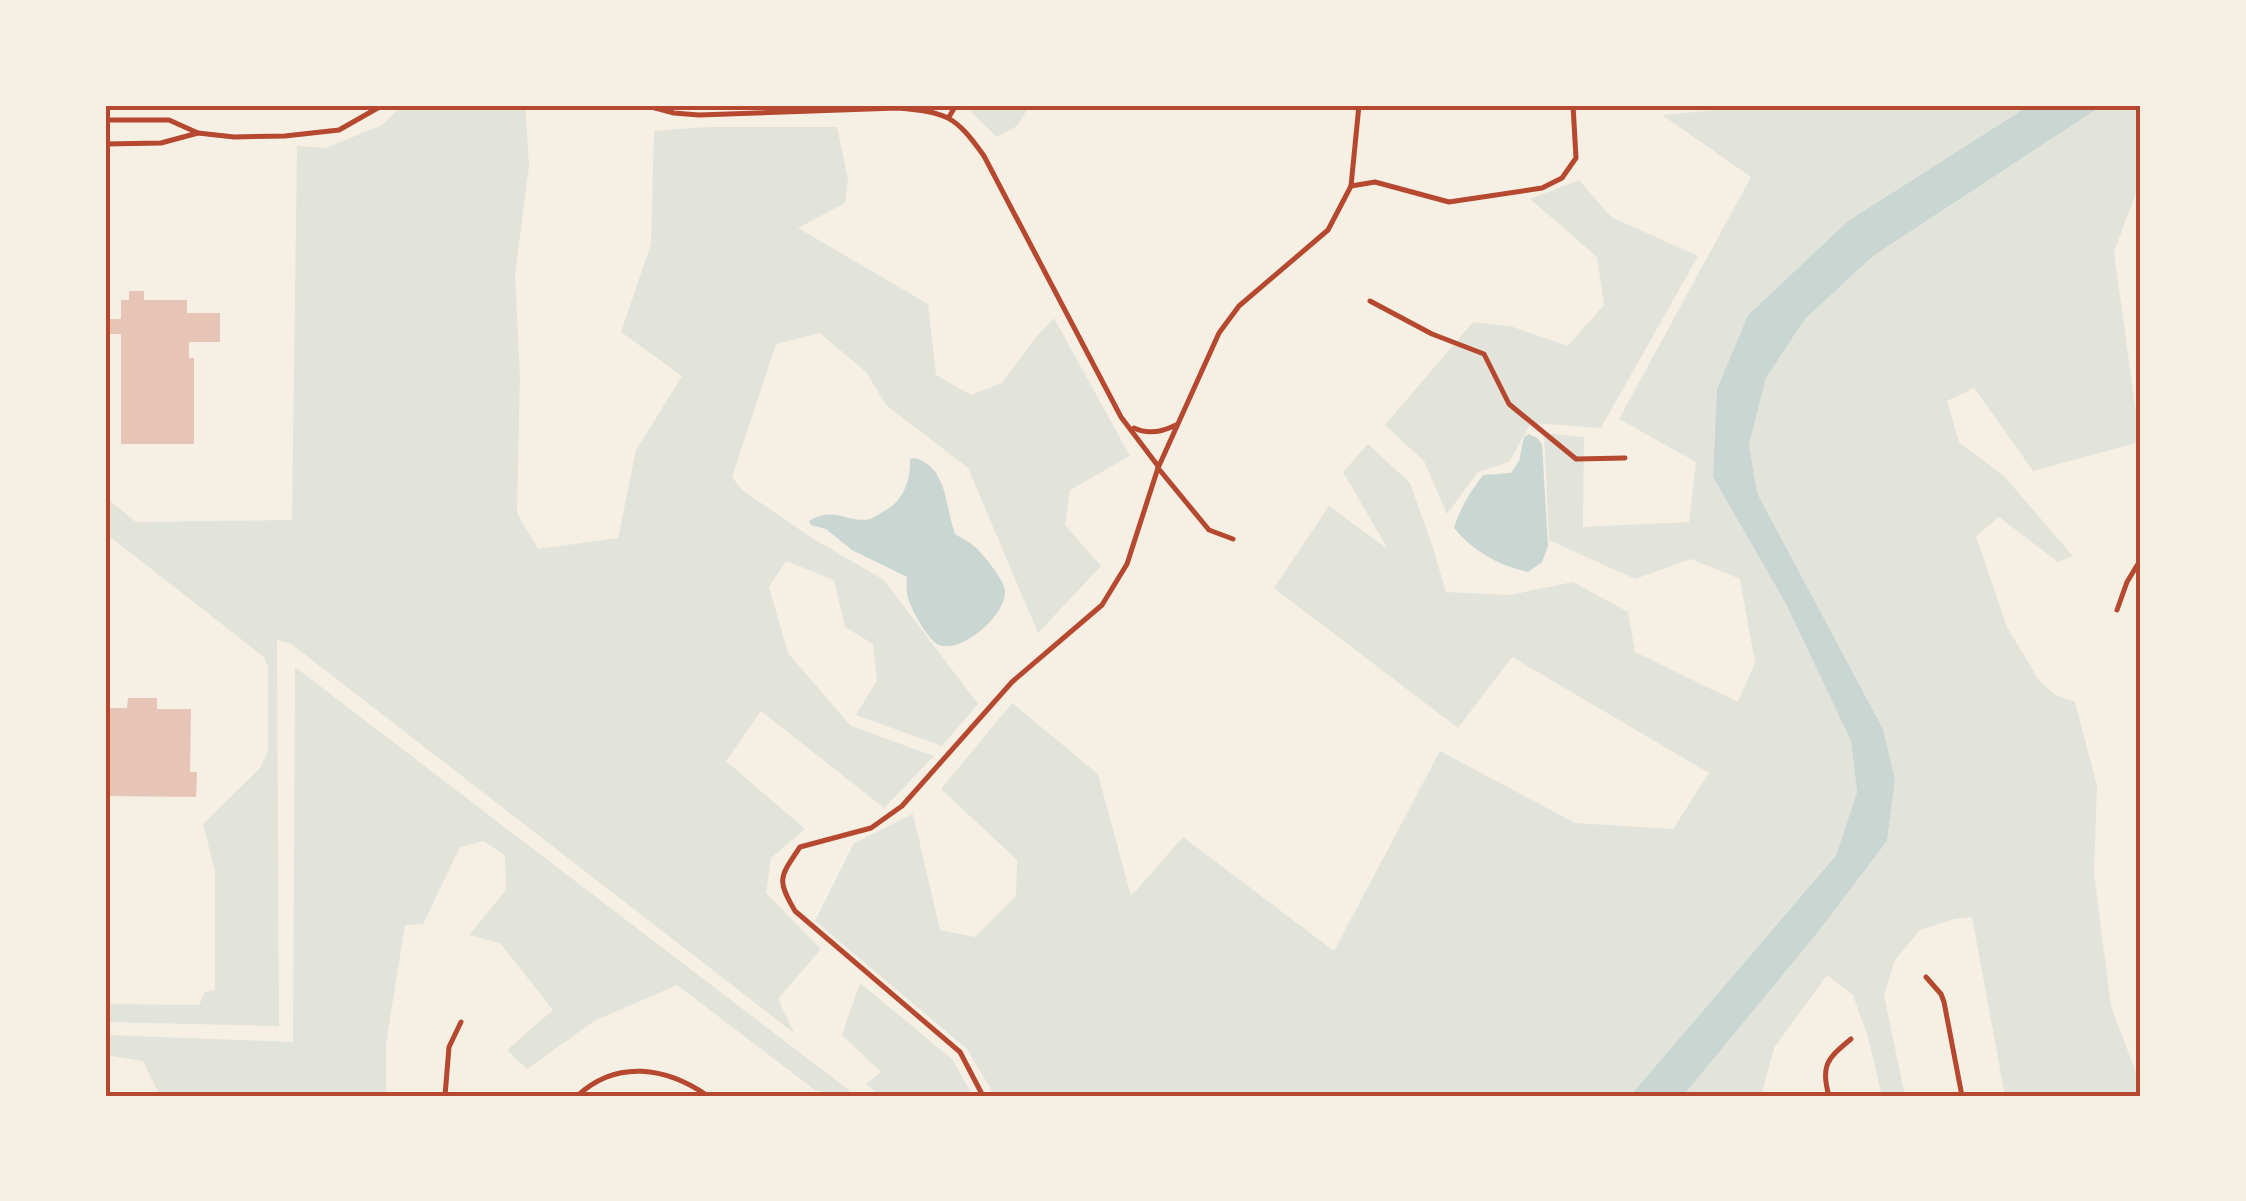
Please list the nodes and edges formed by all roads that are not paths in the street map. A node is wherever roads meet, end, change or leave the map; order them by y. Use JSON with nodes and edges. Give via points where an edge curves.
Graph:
{"nodes":[{"id":1,"x":383,"y":105,"type":"edge"},
{"id":2,"x":644,"y":105,"type":"edge"},
{"id":3,"x":956,"y":105,"type":"edge"},
{"id":4,"x":1359,"y":105,"type":"edge"},
{"id":5,"x":1574,"y":105,"type":"edge"},
{"id":6,"x":949,"y":117,"type":"junction"},
{"id":7,"x":105,"y":120,"type":"edge"},
{"id":8,"x":198,"y":133,"type":"junction"},
{"id":9,"x":105,"y":144,"type":"edge"},
{"id":10,"x":1351,"y":186,"type":"junction"},
{"id":11,"x":1370,"y":301,"type":"dead end"},
{"id":12,"x":1178,"y":424,"type":"junction"},
{"id":13,"x":1130,"y":426,"type":"junction"},
{"id":14,"x":1625,"y":458,"type":"dead end"},
{"id":15,"x":1158,"y":468,"type":"junction"},
{"id":16,"x":1233,"y":539,"type":"dead end"},
{"id":17,"x":2141,"y":559,"type":"edge"},
{"id":18,"x":2117,"y":610,"type":"dead end"},
{"id":19,"x":1926,"y":978,"type":"dead end"},
{"id":20,"x":461,"y":1022,"type":"dead end"},
{"id":21,"x":1851,"y":1038,"type":"dead end"},
{"id":22,"x":445,"y":1096,"type":"edge"},
{"id":23,"x":577,"y":1096,"type":"edge"},
{"id":24,"x":708,"y":1096,"type":"edge"},
{"id":25,"x":984,"y":1096,"type":"edge"},
{"id":26,"x":1828,"y":1096,"type":"edge"},
{"id":27,"x":1962,"y":1096,"type":"edge"}],
"edges":[{"from":1,"to":8,"type":"street","via":[[339,130]]},
{"from":2,"to":6,"type":"street","via":[[698,115],[897,108]]},
{"from":3,"to":6,"type":"street"},
{"from":4,"to":10,"type":"street"},
{"from":5,"to":10,"type":"street","via":[[1576,158],[1562,178],[1542,188],[1450,202],[1375,182]]},
{"from":6,"to":13,"type":"street","via":[[984,156]]},
{"from":7,"to":8,"type":"street","via":[[169,120]]},
{"from":8,"to":9,"type":"street","via":[[161,143]]},
{"from":10,"to":12,"type":"street","via":[[1328,230],[1239,306],[1219,333]]},
{"from":11,"to":14,"type":"street","via":[[1484,354],[1509,404],[1576,460]]},
{"from":12,"to":13,"type":"street","via":[[1154,433]]},
{"from":12,"to":15,"type":"street"},
{"from":13,"to":15,"type":"street"},
{"from":15,"to":16,"type":"street","via":[[1209,530]]},
{"from":15,"to":25,"type":"street","via":[[1126,564],[1102,605],[1012,682],[902,806],[871,828],[800,847],[783,873],[782,890],[796,911],[960,1052]]},
{"from":17,"to":18,"type":"street"},
{"from":19,"to":27,"type":"street","via":[[1944,1002]]},
{"from":20,"to":22,"type":"street","via":[[449,1047]]},
{"from":21,"to":26,"type":"street","via":[[1823,1073]]},
{"from":23,"to":24,"type":"street","via":[[608,1076],[636,1070],[675,1077]]}]}
